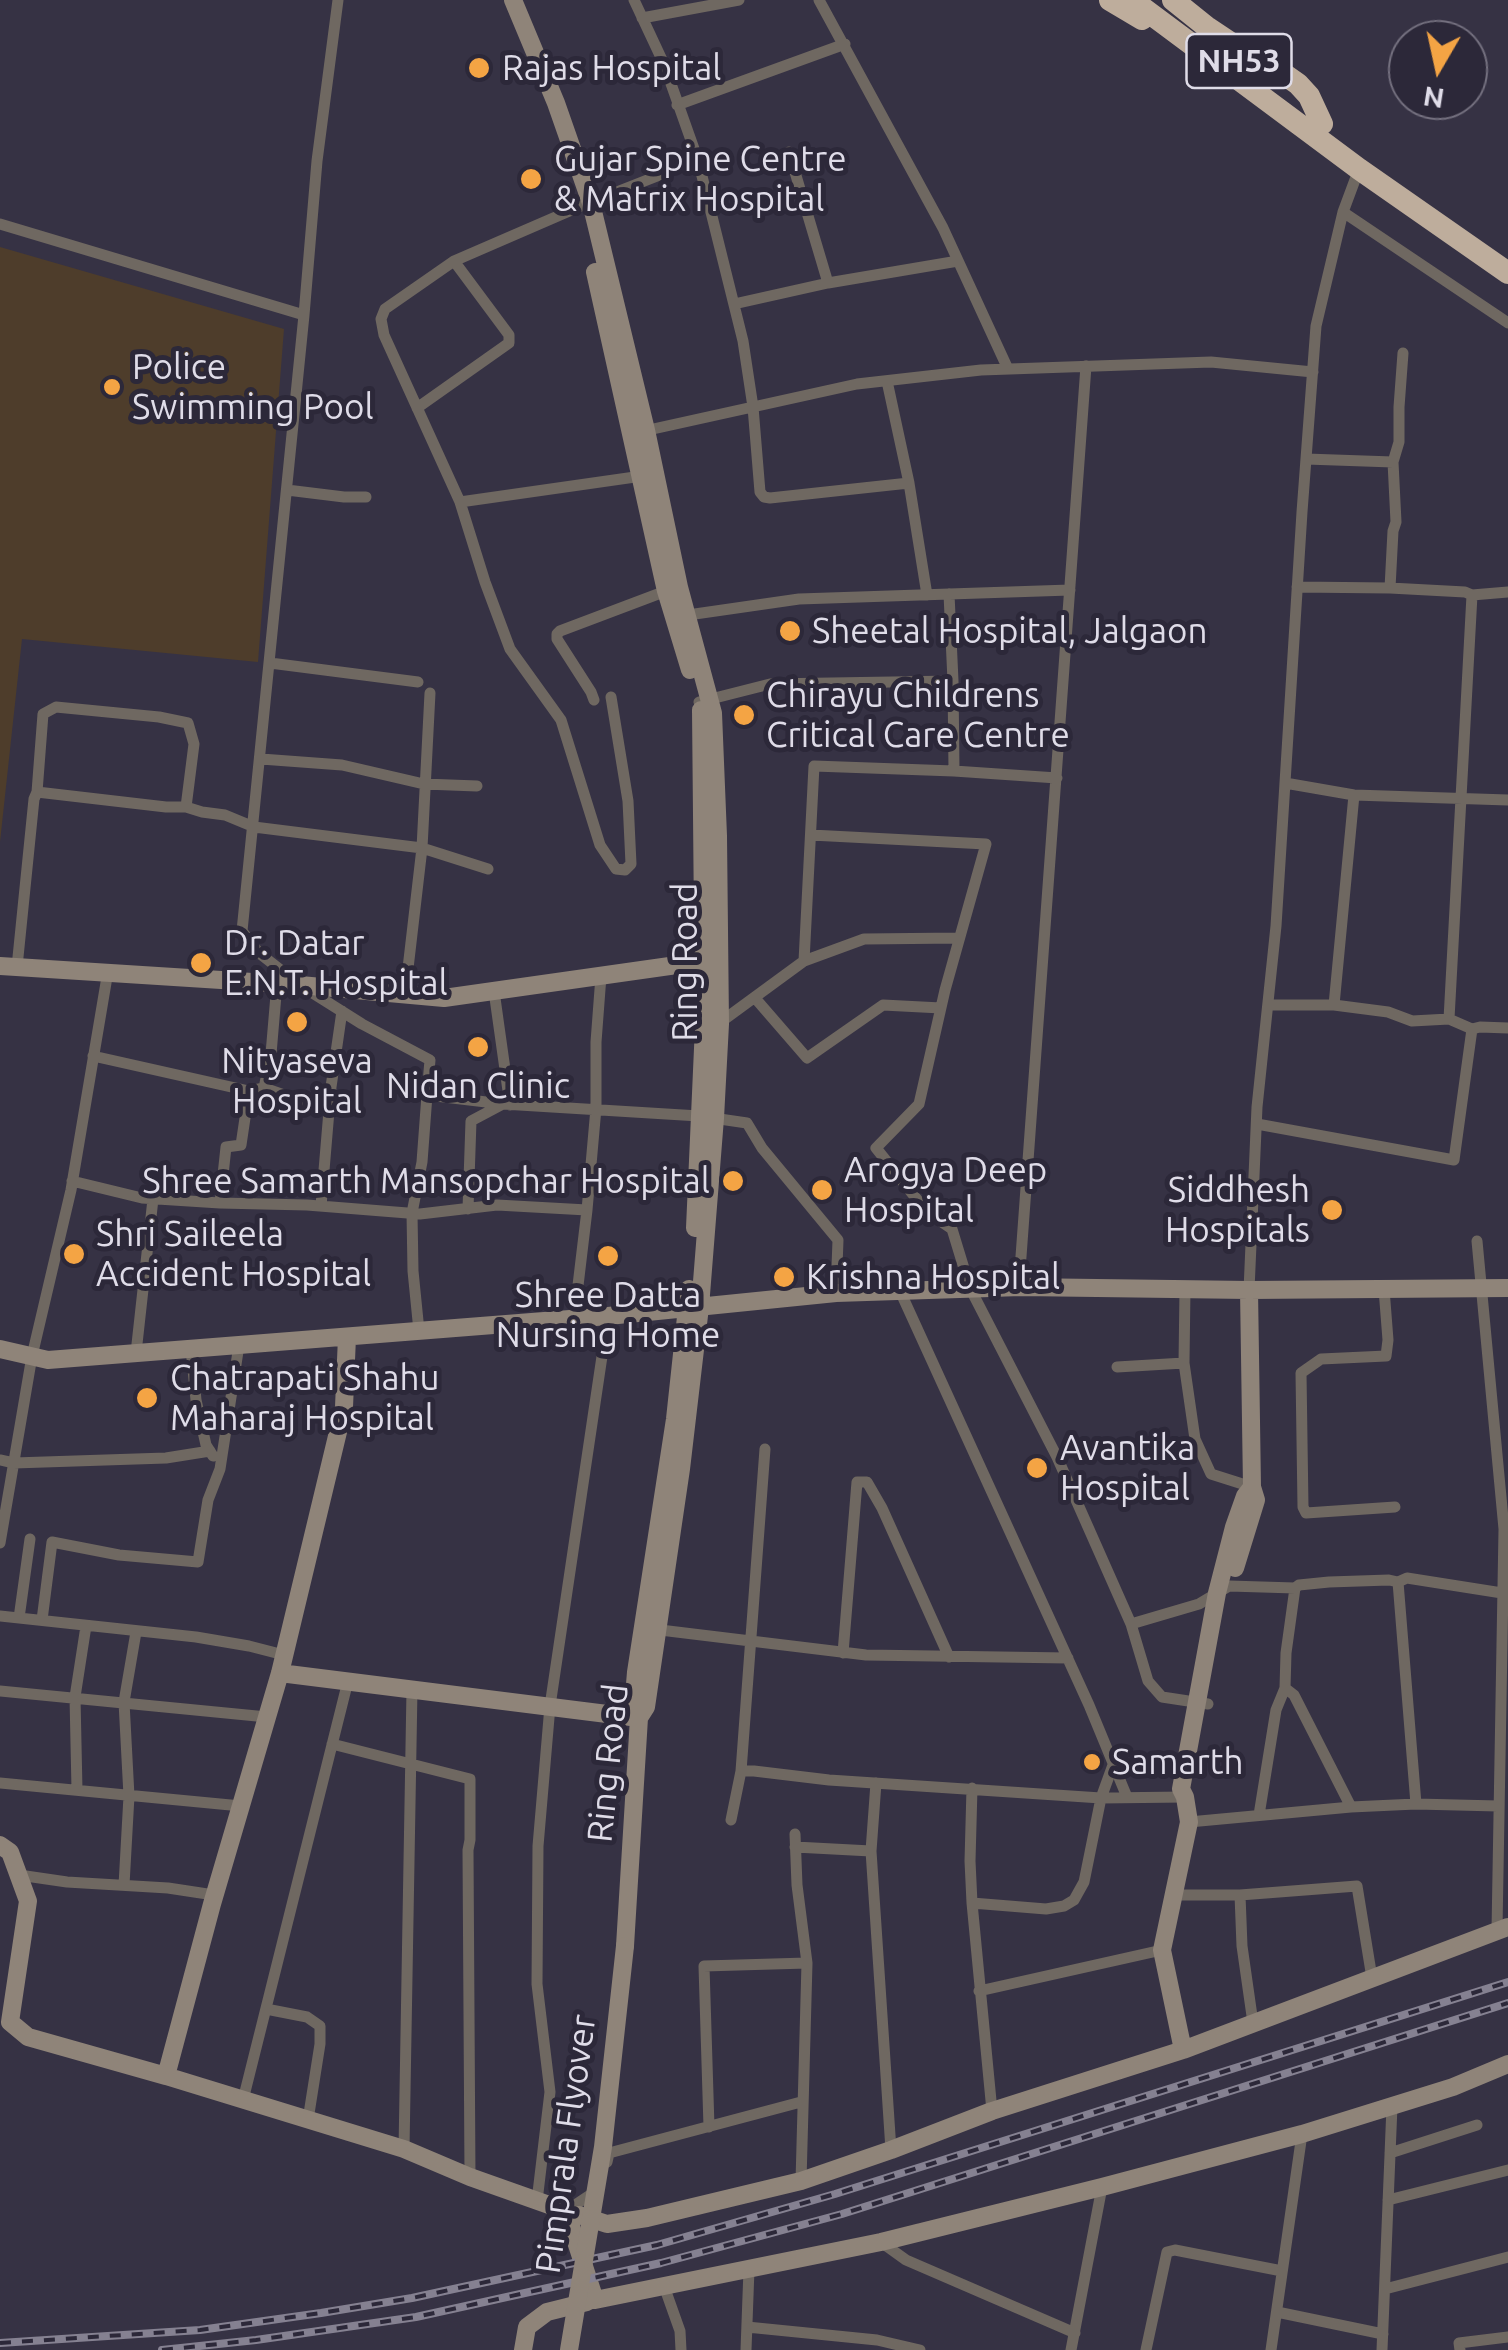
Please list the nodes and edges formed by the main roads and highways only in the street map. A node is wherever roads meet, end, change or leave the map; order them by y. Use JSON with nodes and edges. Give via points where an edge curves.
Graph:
{"nodes":[{"id":1,"x":501,"y":0,"type":"edge"},
{"id":2,"x":513,"y":0,"type":"edge"},
{"id":3,"x":1110,"y":0,"type":"edge"},
{"id":4,"x":1132,"y":0,"type":"edge"},
{"id":5,"x":1155,"y":0,"type":"edge"},
{"id":6,"x":1173,"y":0,"type":"edge"},
{"id":7,"x":1194,"y":46,"type":"junction"},
{"id":8,"x":1322,"y":124,"type":"junction"},
{"id":9,"x":586,"y":204,"type":"junction"},
{"id":10,"x":1508,"y":258,"type":"edge"},
{"id":11,"x":1508,"y":274,"type":"edge"},
{"id":12,"x":639,"y":432,"type":"junction"},
{"id":13,"x":681,"y":616,"type":"junction"},
{"id":14,"x":710,"y":961,"type":"junction"},
{"id":15,"x":8,"y":967,"type":"edge"},
{"id":16,"x":1508,"y":1288,"type":"edge"},
{"id":17,"x":1249,"y":1290,"type":"junction"},
{"id":18,"x":694,"y":1308,"type":"junction"},
{"id":19,"x":347,"y":1336,"type":"junction"},
{"id":20,"x":0,"y":1348,"type":"edge"},
{"id":21,"x":282,"y":1664,"type":"junction"},
{"id":22,"x":639,"y":1718,"type":"junction"},
{"id":23,"x":0,"y":1845,"type":"edge"},
{"id":24,"x":1502,"y":1928,"type":"edge"},
{"id":25,"x":625,"y":1946,"type":"joint"},
{"id":26,"x":1183,"y":2050,"type":"junction"},
{"id":27,"x":1508,"y":2064,"type":"edge"},
{"id":28,"x":166,"y":2076,"type":"junction"},
{"id":29,"x":566,"y":2211,"type":"junction"},
{"id":30,"x":595,"y":2300,"type":"junction"},
{"id":31,"x":523,"y":2350,"type":"edge"},
{"id":32,"x":570,"y":2350,"type":"edge"}],
"edges":[{"from":1,"to":9,"type":"main road"},
{"from":2,"to":9,"type":"main road","name":"Ring Road","via":[[556,103]]},
{"from":3,"to":7,"type":"highway"},
{"from":4,"to":7,"type":"highway","number":"NH53"},
{"from":5,"to":8,"type":"highway","number":"NH53"},
{"from":6,"to":8,"type":"highway","via":[[1298,84]]},
{"from":7,"to":11,"type":"highway","number":"NH53"},
{"from":8,"to":10,"type":"highway","number":"NH53"},
{"from":9,"to":12,"type":"main road","name":"Ring Road"},
{"from":12,"to":13,"type":"main road","name":"Ring Road"},
{"from":12,"to":13,"type":"main road","via":[[666,592]]},
{"from":13,"to":14,"type":"main road","name":"Ring Road","via":[[713,713],[717,819]]},
{"from":14,"to":15,"type":"main road","via":[[444,998]]},
{"from":14,"to":18,"type":"main road","name":"Ring Road"},
{"from":16,"to":17,"type":"main road"},
{"from":17,"to":18,"type":"main road","via":[[1021,1286],[836,1292]]},
{"from":17,"to":26,"type":"main road","via":[[1256,1500],[1223,1590],[1192,1790],[1185,1797],[1189,1822],[1162,1950]]},
{"from":18,"to":19,"type":"main road"},
{"from":18,"to":22,"type":"main road","name":"Ring Road","via":[[681,1469],[650,1629],[646,1707]]},
{"from":19,"to":20,"type":"main road","via":[[48,1360]]},
{"from":19,"to":21,"type":"main road","via":[[344,1406]]},
{"from":21,"to":22,"type":"main road","via":[[348,1681]]},
{"from":21,"to":28,"type":"main road"},
{"from":22,"to":25,"type":"main road","name":"Ring Road"},
{"from":23,"to":28,"type":"main road","via":[[10,1852],[28,1901],[10,2022],[28,2036]]},
{"from":24,"to":26,"type":"main road"},
{"from":25,"to":32,"type":"main road","name":"Pimprala Flyover","bridge":true,"via":[[603,2147]]},
{"from":26,"to":29,"type":"main road","via":[[801,2181],[607,2224]]},
{"from":27,"to":30,"type":"main road","via":[[1302,2134],[1102,2187],[881,2242]]},
{"from":28,"to":29,"type":"main road","via":[[404,2150]]},
{"from":29,"to":30,"type":"main road"},
{"from":30,"to":31,"type":"main road","via":[[547,2312],[527,2328]]}]}
